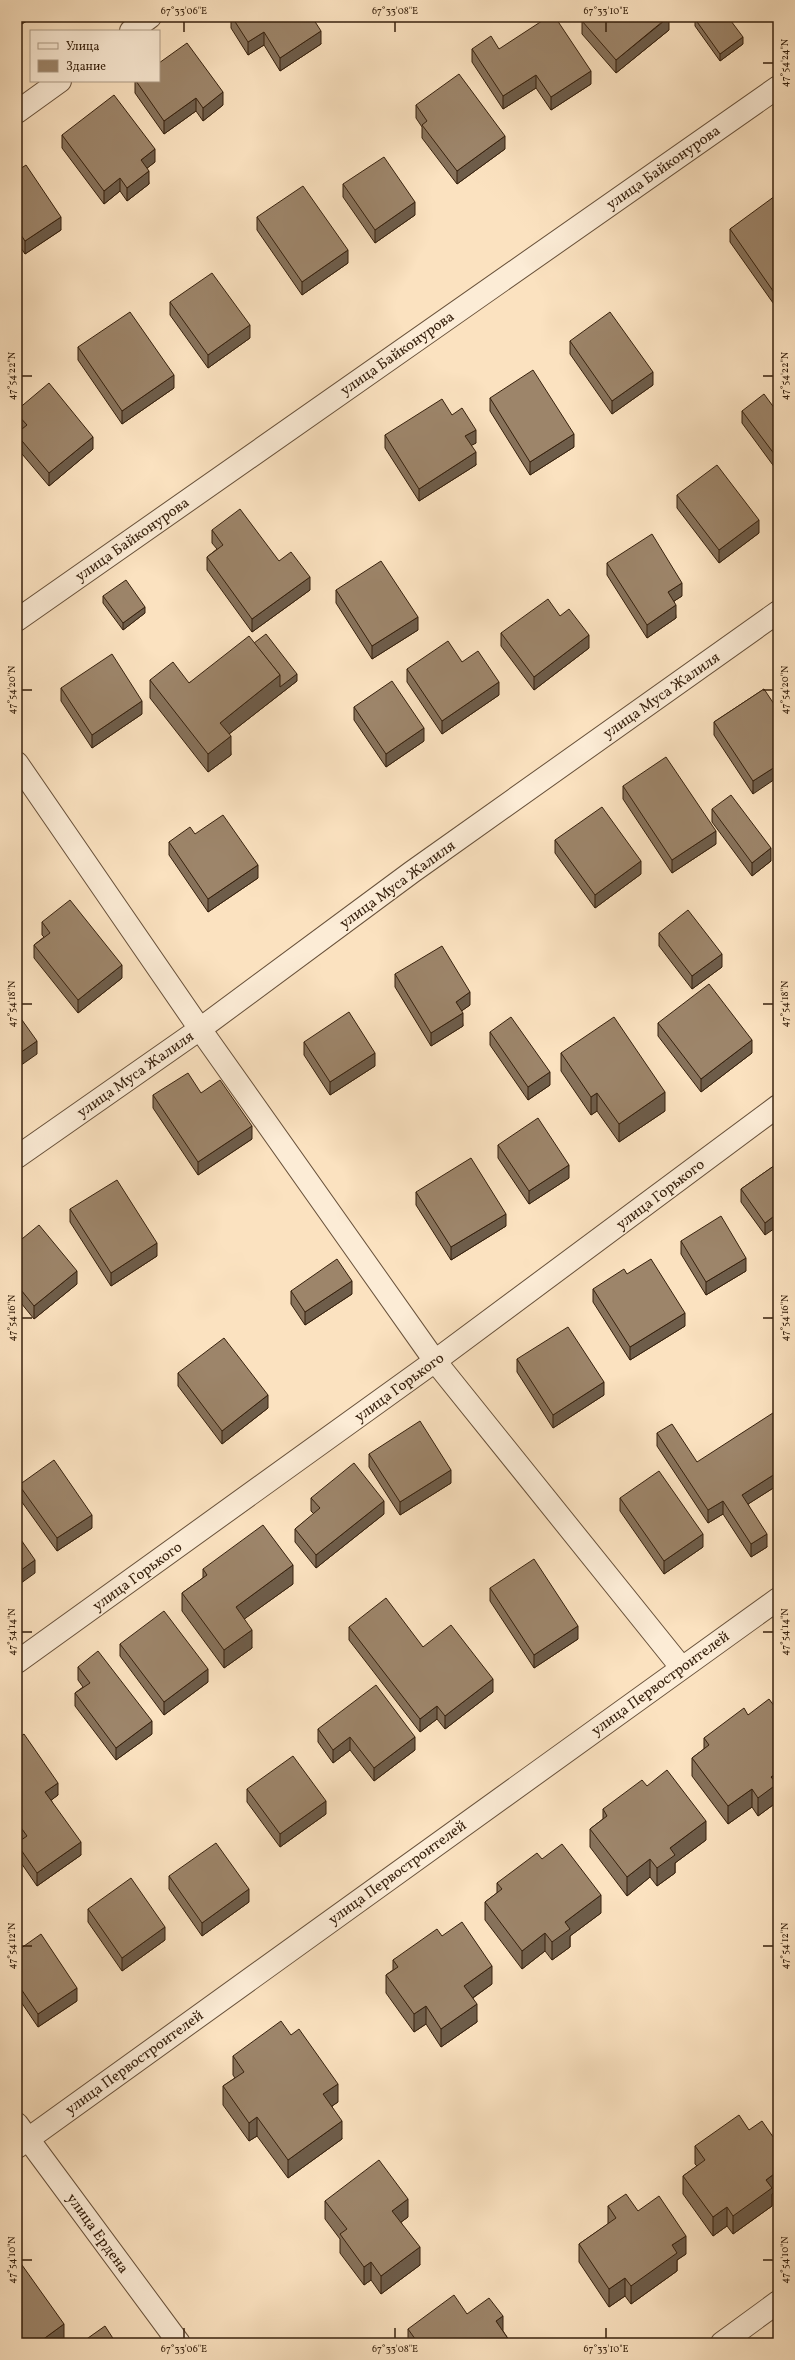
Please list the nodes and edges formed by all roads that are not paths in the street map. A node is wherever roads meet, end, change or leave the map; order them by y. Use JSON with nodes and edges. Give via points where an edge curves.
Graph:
{"nodes":[{"id":1,"x":150,"y":17,"type":"edge"},
{"id":2,"x":132,"y":30,"type":"edge"},
{"id":3,"x":59,"y":82,"type":"edge"},
{"id":4,"x":778,"y":87,"type":"edge"},
{"id":5,"x":17,"y":112,"type":"edge"},
{"id":6,"x":778,"y":612,"type":"edge"},
{"id":7,"x":17,"y":620,"type":"edge"},
{"id":8,"x":17,"y":763,"type":"edge"},
{"id":9,"x":200,"y":1029,"type":"junction"},
{"id":10,"x":778,"y":1106,"type":"edge"},
{"id":11,"x":17,"y":1157,"type":"edge"},
{"id":12,"x":435,"y":1361,"type":"junction"},
{"id":13,"x":778,"y":1599,"type":"edge"},
{"id":14,"x":17,"y":1662,"type":"edge"},
{"id":15,"x":681,"y":1667,"type":"junction"},
{"id":16,"x":21,"y":2137,"type":"edge"},
{"id":17,"x":778,"y":2302,"type":"edge"},
{"id":18,"x":179,"y":2343,"type":"edge"},
{"id":19,"x":722,"y":2343,"type":"edge"}],
"edges":[{"from":1,"to":2,"type":"street"},
{"from":3,"to":5,"type":"street"},
{"from":4,"to":7,"type":"street","name":"улица Байконурова"},
{"from":6,"to":9,"type":"street","name":"улица Муса Жалиля","via":[[412,872]]},
{"from":8,"to":9,"type":"street"},
{"from":9,"to":11,"type":"street","name":"улица Муса Жалиля"},
{"from":9,"to":12,"type":"street"},
{"from":10,"to":12,"type":"street","name":"улица Горького"},
{"from":12,"to":14,"type":"street","name":"улица Горького"},
{"from":12,"to":15,"type":"street"},
{"from":13,"to":15,"type":"street","name":"улица Первостроителей"},
{"from":15,"to":16,"type":"street","name":"улица Первостроителей"},
{"from":16,"to":18,"type":"street","name":"улица Ердена"},
{"from":17,"to":19,"type":"street"}]}
